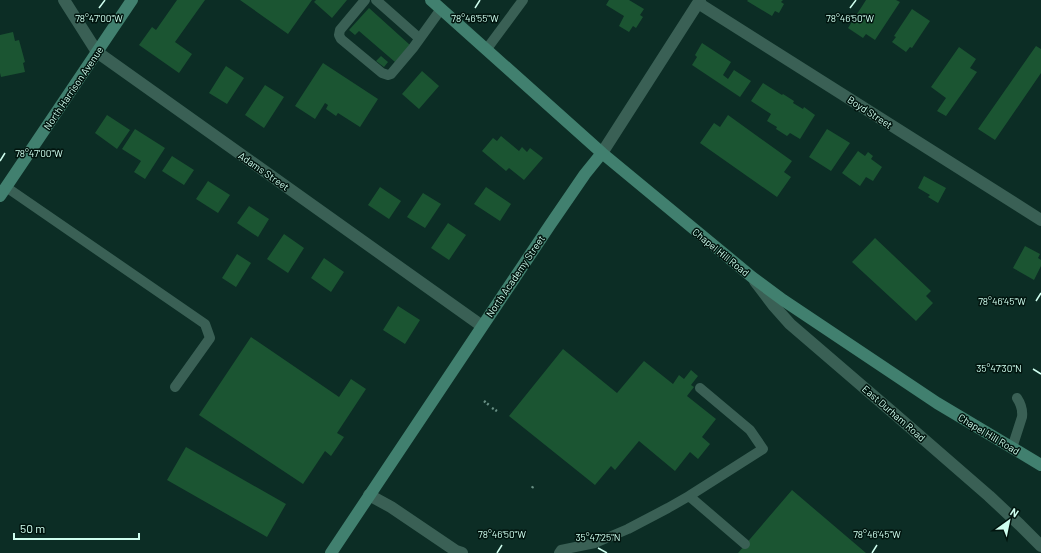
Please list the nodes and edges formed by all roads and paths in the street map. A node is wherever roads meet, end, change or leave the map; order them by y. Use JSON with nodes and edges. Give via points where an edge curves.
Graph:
{"nodes":[{"id":1,"x":64,"y":0,"type":"edge"},
{"id":2,"x":132,"y":0,"type":"edge"},
{"id":3,"x":365,"y":0,"type":"edge"},
{"id":4,"x":376,"y":0,"type":"edge"},
{"id":5,"x":431,"y":0,"type":"edge"},
{"id":6,"x":523,"y":0,"type":"edge"},
{"id":7,"x":699,"y":2,"type":"edge"},
{"id":8,"x":441,"y":9,"type":"junction"},
{"id":9,"x":420,"y":38,"type":"junction"},
{"id":10,"x":486,"y":50,"type":"junction"},
{"id":11,"x":97,"y":52,"type":"junction"},
{"id":12,"x":602,"y":153,"type":"junction"},
{"id":13,"x":3,"y":192,"type":"edge"},
{"id":14,"x":1041,"y":220,"type":"edge"},
{"id":15,"x":752,"y":277,"type":"junction"},
{"id":16,"x":482,"y":326,"type":"junction"},
{"id":17,"x":175,"y":387,"type":"dead end"},
{"id":18,"x":700,"y":388,"type":"dead end"},
{"id":19,"x":1017,"y":398,"type":"dead end"},
{"id":20,"x":484,"y":401,"type":"dead end"},
{"id":21,"x":489,"y":405,"type":"dead end"},
{"id":22,"x":492,"y":408,"type":"dead end"},
{"id":23,"x":497,"y":411,"type":"dead end"},
{"id":24,"x":1012,"y":448,"type":"junction"},
{"id":25,"x":1041,"y":465,"type":"edge"},
{"id":26,"x":534,"y":485,"type":"dead end"},
{"id":27,"x":532,"y":488,"type":"dead end"},
{"id":28,"x":370,"y":495,"type":"junction"},
{"id":29,"x":689,"y":496,"type":"junction"},
{"id":30,"x":745,"y":544,"type":"dead end"},
{"id":31,"x":1041,"y":546,"type":"edge"},
{"id":32,"x":331,"y":553,"type":"edge"},
{"id":33,"x":462,"y":553,"type":"edge"},
{"id":34,"x":559,"y":553,"type":"edge"}],
"edges":[{"from":1,"to":11,"type":"street","name":"Adams Street"},
{"from":2,"to":11,"type":"main road","name":"North Harrison Avenue"},
{"from":3,"to":9,"type":"lane","via":[[340,30],[339,35],[382,72],[391,74]]},
{"from":4,"to":9,"type":"lane"},
{"from":5,"to":8,"type":"main road","name":"Chapel Hill Road"},
{"from":6,"to":10,"type":"lane"},
{"from":7,"to":12,"type":"street","name":"North Academy Street"},
{"from":7,"to":14,"type":"street","name":"Boyd Street"},
{"from":8,"to":9,"type":"lane"},
{"from":8,"to":10,"type":"main road","name":"Chapel Hill Road"},
{"from":10,"to":12,"type":"main road","name":"Chapel Hill Road"},
{"from":11,"to":13,"type":"main road","name":"North Harrison Avenue"},
{"from":11,"to":16,"type":"street","name":"Adams Street"},
{"from":12,"to":15,"type":"main road","name":"Chapel Hill Road"},
{"from":12,"to":16,"type":"main road","name":"North Academy Street","via":[[574,188]]},
{"from":13,"to":17,"type":"lane","via":[[205,324],[210,338]]},
{"from":15,"to":24,"type":"main road","name":"Chapel Hill Road","via":[[937,403]]},
{"from":15,"to":31,"type":"street","name":"East Durham Road","via":[[790,324],[989,496]]},
{"from":16,"to":28,"type":"main road","name":"North Academy Street"},
{"from":18,"to":29,"type":"lane","via":[[750,430],[764,449]]},
{"from":19,"to":24,"type":"lane","via":[[1023,412]]},
{"from":20,"to":21,"type":"path"},
{"from":22,"to":23,"type":"path"},
{"from":24,"to":25,"type":"main road","name":"Chapel Hill Road"},
{"from":26,"to":27,"type":"path"},
{"from":28,"to":32,"type":"main road","name":"North Academy Street"},
{"from":28,"to":33,"type":"street"},
{"from":29,"to":30,"type":"lane"},
{"from":29,"to":34,"type":"lane","via":[[628,529],[595,543],[561,550]]}]}
